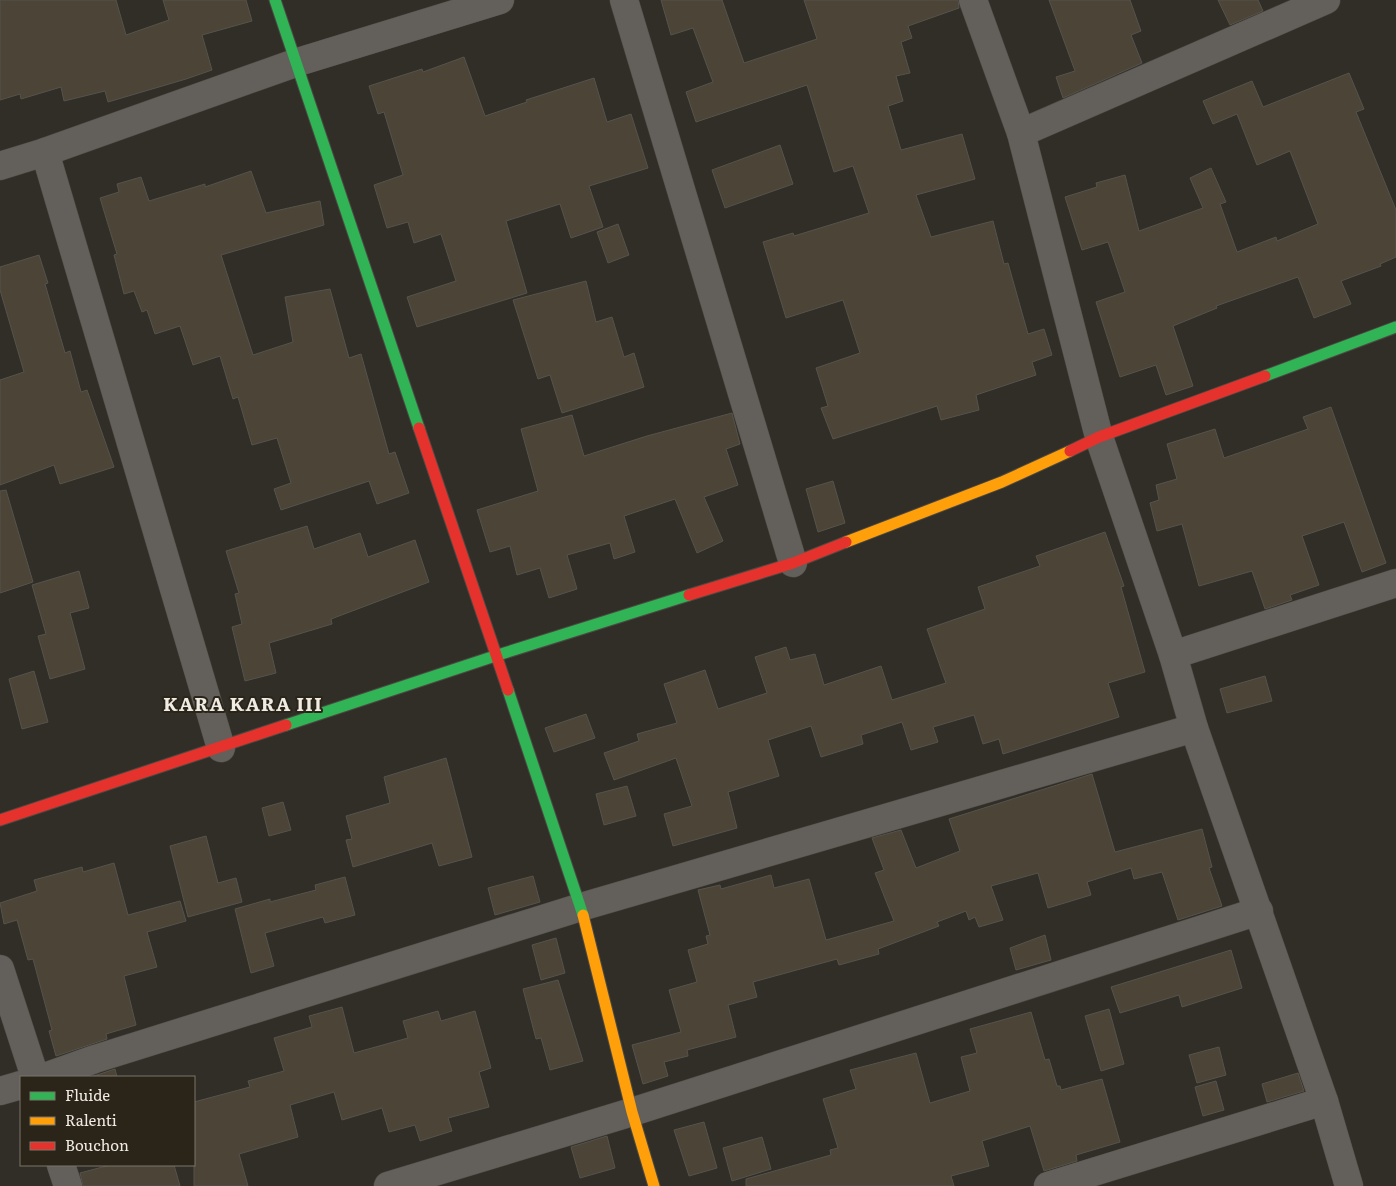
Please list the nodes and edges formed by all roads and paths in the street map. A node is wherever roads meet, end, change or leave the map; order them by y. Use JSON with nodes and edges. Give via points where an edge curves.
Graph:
{"nodes":[{"id":1,"x":275,"y":0,"type":"edge"},
{"id":2,"x":500,"y":0,"type":"edge"},
{"id":3,"x":624,"y":0,"type":"edge"},
{"id":4,"x":973,"y":0,"type":"edge"},
{"id":5,"x":1326,"y":0,"type":"edge"},
{"id":6,"x":298,"y":62,"type":"junction"},
{"id":7,"x":1021,"y":133,"type":"junction"},
{"id":8,"x":45,"y":152,"type":"junction"},
{"id":9,"x":0,"y":166,"type":"edge"},
{"id":10,"x":1396,"y":327,"type":"edge"},
{"id":11,"x":1099,"y":437,"type":"junction"},
{"id":12,"x":793,"y":563,"type":"junction"},
{"id":13,"x":1396,"y":583,"type":"edge"},
{"id":14,"x":1173,"y":655,"type":"junction"},
{"id":15,"x":498,"y":656,"type":"junction"},
{"id":16,"x":1194,"y":728,"type":"junction"},
{"id":17,"x":221,"y":748,"type":"junction"},
{"id":18,"x":0,"y":820,"type":"edge"},
{"id":19,"x":580,"y":907,"type":"junction"},
{"id":20,"x":1260,"y":911,"type":"junction"},
{"id":21,"x":0,"y":969,"type":"edge"},
{"id":22,"x":35,"y":1076,"type":"edge"},
{"id":23,"x":48,"y":1076,"type":"edge"},
{"id":24,"x":20,"y":1085,"type":"edge"},
{"id":25,"x":0,"y":1091,"type":"edge"},
{"id":26,"x":1324,"y":1101,"type":"junction"},
{"id":27,"x":632,"y":1112,"type":"junction"},
{"id":28,"x":62,"y":1166,"type":"edge"},
{"id":29,"x":68,"y":1186,"type":"edge"},
{"id":30,"x":388,"y":1186,"type":"edge"},
{"id":31,"x":654,"y":1186,"type":"edge"},
{"id":32,"x":1048,"y":1186,"type":"edge"},
{"id":33,"x":1349,"y":1186,"type":"edge"}],
"edges":[{"from":1,"to":6,"type":"street"},
{"from":2,"to":6,"type":"street"},
{"from":3,"to":12,"type":"street"},
{"from":4,"to":7,"type":"street"},
{"from":5,"to":7,"type":"street"},
{"from":6,"to":8,"type":"street"},
{"from":6,"to":15,"type":"street"},
{"from":7,"to":11,"type":"street"},
{"from":8,"to":9,"type":"street"},
{"from":8,"to":17,"type":"street"},
{"from":10,"to":11,"type":"street"},
{"from":11,"to":12,"type":"street","via":[[1002,482]]},
{"from":11,"to":14,"type":"street"},
{"from":12,"to":15,"type":"street"},
{"from":13,"to":14,"type":"street"},
{"from":14,"to":16,"type":"street"},
{"from":15,"to":17,"type":"street"},
{"from":15,"to":19,"type":"street"},
{"from":16,"to":19,"type":"street"},
{"from":16,"to":20,"type":"street"},
{"from":17,"to":18,"type":"street"},
{"from":19,"to":23,"type":"street"},
{"from":19,"to":27,"type":"street"},
{"from":20,"to":26,"type":"street"},
{"from":20,"to":27,"type":"street"},
{"from":21,"to":22,"type":"street"},
{"from":24,"to":25,"type":"street"},
{"from":26,"to":32,"type":"street"},
{"from":26,"to":33,"type":"street"},
{"from":27,"to":30,"type":"street"},
{"from":27,"to":31,"type":"street"},
{"from":28,"to":29,"type":"street"}]}
